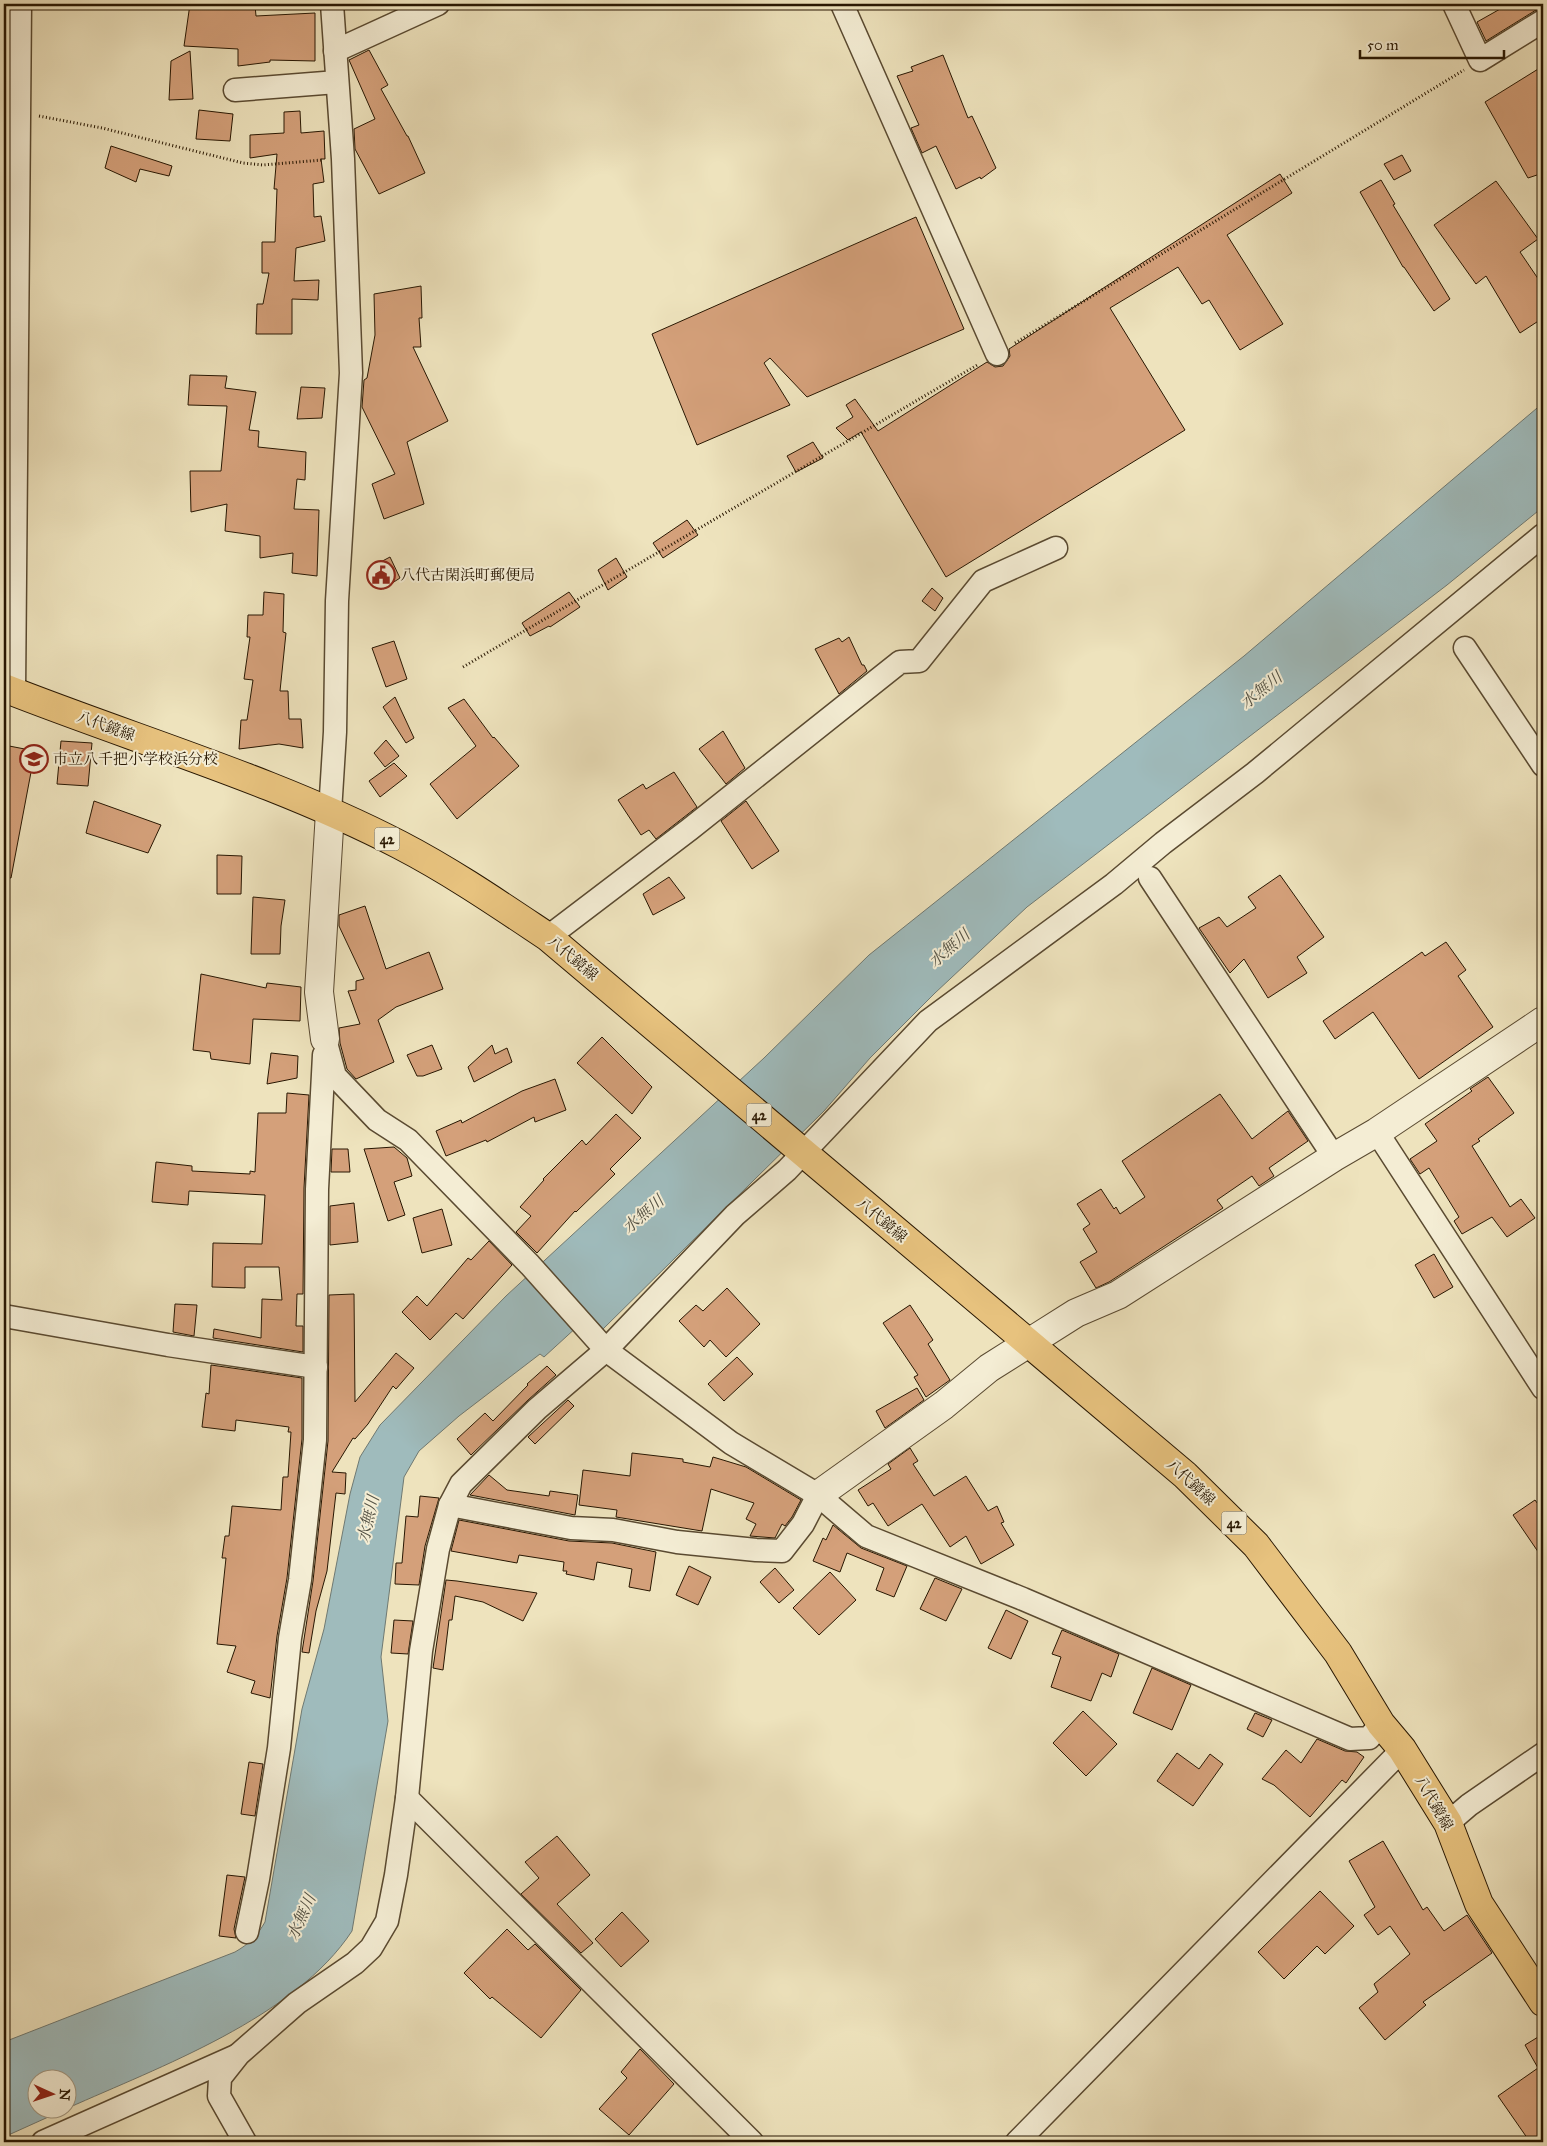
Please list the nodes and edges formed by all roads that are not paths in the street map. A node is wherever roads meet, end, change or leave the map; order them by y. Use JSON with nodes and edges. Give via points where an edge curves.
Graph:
{"nodes":[{"id":1,"x":20,"y":4,"type":"edge"},
{"id":2,"x":332,"y":4,"type":"edge"},
{"id":3,"x":438,"y":4,"type":"edge"},
{"id":4,"x":842,"y":4,"type":"edge"},
{"id":5,"x":1454,"y":4,"type":"edge"},
{"id":6,"x":1543,"y":21,"type":"edge"},
{"id":7,"x":335,"y":51,"type":"junction"},
{"id":8,"x":337,"y":82,"type":"junction"},
{"id":9,"x":234,"y":90,"type":"dead end"},
{"id":10,"x":997,"y":354,"type":"road end"},
{"id":11,"x":1543,"y":535,"type":"edge"},
{"id":12,"x":1056,"y":548,"type":"dead end"},
{"id":13,"x":1465,"y":648,"type":"dead end"},
{"id":14,"x":9,"y":690,"type":"edge"},
{"id":15,"x":1543,"y":765,"type":"edge"},
{"id":16,"x":330,"y":812,"type":"junction"},
{"id":17,"x":1150,"y":878,"type":"dead end"},
{"id":18,"x":548,"y":937,"type":"junction"},
{"id":19,"x":1543,"y":1022,"type":"edge"},
{"id":20,"x":325,"y":1039,"type":"junction"},
{"id":21,"x":1377,"y":1132,"type":"junction"},
{"id":22,"x":801,"y":1152,"type":"junction"},
{"id":23,"x":1334,"y":1157,"type":"junction"},
{"id":24,"x":4,"y":1316,"type":"edge"},
{"id":25,"x":1029,"y":1344,"type":"junction"},
{"id":26,"x":606,"y":1350,"type":"junction"},
{"id":27,"x":316,"y":1367,"type":"junction"},
{"id":28,"x":1543,"y":1388,"type":"edge"},
{"id":29,"x":818,"y":1495,"type":"junction"},
{"id":30,"x":450,"y":1505,"type":"junction"},
{"id":31,"x":1380,"y":1724,"type":"junction"},
{"id":32,"x":1402,"y":1748,"type":"junction"},
{"id":33,"x":1543,"y":1754,"type":"edge"},
{"id":34,"x":407,"y":1798,"type":"junction"},
{"id":35,"x":1448,"y":1823,"type":"junction"},
{"id":36,"x":247,"y":1932,"type":"dead end"},
{"id":37,"x":1543,"y":2002,"type":"edge"},
{"id":38,"x":239,"y":2054,"type":"junction"},
{"id":39,"x":86,"y":2133,"type":"edge"},
{"id":40,"x":43,"y":2142,"type":"edge"},
{"id":41,"x":245,"y":2142,"type":"edge"},
{"id":42,"x":752,"y":2142,"type":"edge"},
{"id":43,"x":1017,"y":2142,"type":"edge"}],
"edges":[{"from":1,"to":14,"type":"street"},
{"from":2,"to":7,"type":"street"},
{"from":3,"to":7,"type":"street"},
{"from":4,"to":10,"type":"street"},
{"from":5,"to":6,"type":"street","via":[[1480,60]]},
{"from":7,"to":8,"type":"street"},
{"from":8,"to":9,"type":"street"},
{"from":8,"to":16,"type":"street","via":[[351,373],[337,601]]},
{"from":11,"to":22,"type":"street","via":[[1255,773],[1114,884],[928,1021]]},
{"from":12,"to":18,"type":"street","via":[[982,581],[919,661],[900,662]]},
{"from":13,"to":15,"type":"street"},
{"from":14,"to":16,"type":"main road","name":"八代鏡線","number":"42"},
{"from":16,"to":18,"type":"main road","name":"八代鏡線","number":"42","via":[[401,846],[472,886]]},
{"from":16,"to":20,"type":"street","via":[[319,992]]},
{"from":17,"to":23,"type":"street"},
{"from":18,"to":22,"type":"main road","name":"八代鏡線","number":"42"},
{"from":19,"to":21,"type":"street"},
{"from":20,"to":26,"type":"street","via":[[335,1076],[377,1120],[408,1140],[530,1265]]},
{"from":20,"to":27,"type":"street","via":[[317,1189]]},
{"from":21,"to":23,"type":"street"},
{"from":21,"to":28,"type":"street"},
{"from":22,"to":25,"type":"main road","name":"八代鏡線","number":"42"},
{"from":22,"to":26,"type":"street","via":[[735,1215]]},
{"from":23,"to":25,"type":"street","via":[[1118,1295],[1076,1313]]},
{"from":24,"to":27,"type":"street"},
{"from":25,"to":29,"type":"street","via":[[989,1368],[944,1405]]},
{"from":25,"to":31,"type":"main road","name":"八代鏡線","number":"42","via":[[1185,1475],[1256,1545],[1338,1653]]},
{"from":26,"to":29,"type":"street","via":[[731,1444]]},
{"from":26,"to":30,"type":"street","via":[[537,1409],[461,1484]]},
{"from":27,"to":36,"type":"street","via":[[315,1440],[300,1580],[290,1638],[279,1748]]},
{"from":29,"to":30,"type":"street","via":[[804,1524],[782,1551],[677,1542],[613,1530],[571,1528]]},
{"from":29,"to":31,"type":"street","via":[[866,1536],[1023,1599],[1350,1739],[1369,1738]]},
{"from":30,"to":34,"type":"street","via":[[438,1549],[421,1651]]},
{"from":31,"to":32,"type":"main road","name":"八代鏡線","number":"42"},
{"from":32,"to":35,"type":"main road","name":"八代鏡線","number":"42"},
{"from":32,"to":43,"type":"street"},
{"from":33,"to":35,"type":"street","via":[[1469,1804]]},
{"from":34,"to":38,"type":"street","via":[[387,1921],[371,1948],[297,2003]]},
{"from":34,"to":42,"type":"street"},
{"from":35,"to":37,"type":"main road","name":"八代鏡線","number":"42","via":[[1479,1904]]},
{"from":38,"to":39,"type":"street"},
{"from":38,"to":41,"type":"street","via":[[220,2078],[219,2096]]},
{"from":39,"to":40,"type":"street"}]}
